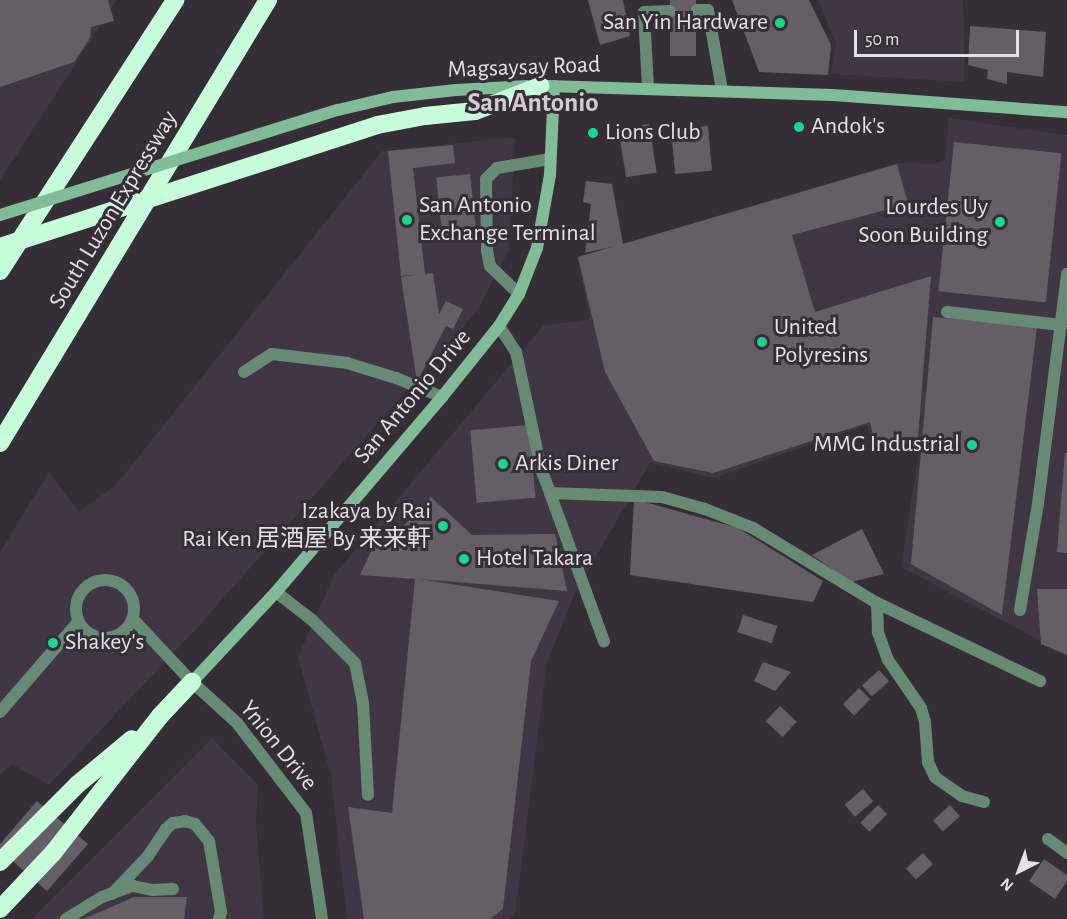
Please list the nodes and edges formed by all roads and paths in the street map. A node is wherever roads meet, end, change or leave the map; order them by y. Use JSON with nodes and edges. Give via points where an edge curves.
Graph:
{"nodes":[{"id":1,"x":175,"y":0,"type":"edge"},
{"id":2,"x":268,"y":0,"type":"edge"},
{"id":3,"x":697,"y":10,"type":"dead end"},
{"id":4,"x":670,"y":11,"type":"dead end"},
{"id":5,"x":547,"y":86,"type":"junction"},
{"id":6,"x":648,"y":87,"type":"junction"},
{"id":7,"x":723,"y":90,"type":"junction"},
{"id":8,"x":1067,"y":112,"type":"edge"},
{"id":9,"x":550,"y":159,"type":"junction"},
{"id":10,"x":0,"y":215,"type":"edge"},
{"id":11,"x":0,"y":247,"type":"edge"},
{"id":12,"x":0,"y":271,"type":"edge"},
{"id":13,"x":1067,"y":274,"type":"edge"},
{"id":14,"x":519,"y":294,"type":"junction"},
{"id":15,"x":946,"y":312,"type":"dead end"},
{"id":16,"x":1060,"y":326,"type":"junction"},
{"id":17,"x":499,"y":327,"type":"junction"},
{"id":18,"x":244,"y":372,"type":"dead end"},
{"id":19,"x":442,"y":397,"type":"junction"},
{"id":20,"x":0,"y":443,"type":"edge"},
{"id":21,"x":550,"y":493,"type":"junction"},
{"id":22,"x":276,"y":592,"type":"junction"},
{"id":23,"x":877,"y":603,"type":"junction"},
{"id":24,"x":1020,"y":610,"type":"dead end"},
{"id":25,"x":133,"y":619,"type":"junction"},
{"id":26,"x":78,"y":622,"type":"junction"},
{"id":27,"x":604,"y":640,"type":"dead end"},
{"id":28,"x":1040,"y":681,"type":"dead end"},
{"id":29,"x":192,"y":682,"type":"junction"},
{"id":30,"x":0,"y":712,"type":"edge"},
{"id":31,"x":160,"y":716,"type":"junction"},
{"id":32,"x":368,"y":795,"type":"dead end"},
{"id":33,"x":984,"y":802,"type":"dead end"},
{"id":34,"x":1048,"y":839,"type":"dead end"},
{"id":35,"x":1066,"y":849,"type":"edge"},
{"id":36,"x":0,"y":862,"type":"edge"},
{"id":37,"x":173,"y":889,"type":"dead end"},
{"id":38,"x":112,"y":894,"type":"junction"},
{"id":39,"x":0,"y":909,"type":"edge"},
{"id":40,"x":66,"y":919,"type":"edge"},
{"id":41,"x":219,"y":919,"type":"edge"},
{"id":42,"x":322,"y":919,"type":"edge"}],
"edges":[{"from":1,"to":12,"type":"highway"},
{"from":2,"to":20,"type":"highway","name":"South Luzon Expressway"},
{"from":3,"to":7,"type":"street","via":[[708,10]]},
{"from":4,"to":6,"type":"street","via":[[644,12]]},
{"from":5,"to":6,"type":"main road","name":"Magsaysay Road"},
{"from":5,"to":9,"type":"main road","name":"San Antonio Drive"},
{"from":5,"to":10,"type":"main road","name":"Magsaysay Road","bridge":true,"via":[[393,97],[338,110]]},
{"from":5,"to":11,"type":"highway","bridge":true,"via":[[475,111],[377,126]]},
{"from":6,"to":7,"type":"main road","name":"Magsaysay Road"},
{"from":7,"to":8,"type":"main road","name":"Magsaysay Road"},
{"from":9,"to":14,"type":"main road","name":"San Antonio Drive","via":[[537,248]]},
{"from":9,"to":14,"type":"street","via":[[497,168],[486,179],[490,266]]},
{"from":13,"to":16,"type":"street"},
{"from":14,"to":17,"type":"main road","name":"San Antonio Drive"},
{"from":15,"to":16,"type":"street"},
{"from":16,"to":24,"type":"street","via":[[1038,504]]},
{"from":17,"to":19,"type":"main road","name":"San Antonio Drive"},
{"from":17,"to":21,"type":"street","via":[[516,351],[541,469]]},
{"from":18,"to":19,"type":"street","via":[[272,354],[346,363]]},
{"from":19,"to":22,"type":"main road","name":"San Antonio Drive"},
{"from":21,"to":23,"type":"street","via":[[662,497],[705,509],[753,528]]},
{"from":21,"to":27,"type":"street"},
{"from":22,"to":29,"type":"main road","name":"San Antonio Drive"},
{"from":22,"to":32,"type":"street","via":[[312,620],[355,663],[363,703]]},
{"from":23,"to":28,"type":"street"},
{"from":23,"to":33,"type":"street","via":[[878,632],[888,660],[921,708],[926,722],[928,762],[935,777],[962,796]]},
{"from":25,"to":26,"type":"street","via":[[120,634],[101,638],[92,636]]},
{"from":25,"to":26,"type":"street","via":[[133,600],[128,591],[103,579],[79,594],[75,613]]},
{"from":25,"to":29,"type":"street","name":"Ynion Drive"},
{"from":26,"to":30,"type":"street"},
{"from":29,"to":31,"type":"highway"},
{"from":29,"to":42,"type":"street","name":"Ynion Drive","via":[[237,723],[306,813]]},
{"from":31,"to":36,"type":"highway","via":[[78,784]]},
{"from":31,"to":39,"type":"highway","via":[[53,853]]},
{"from":34,"to":35,"type":"street"},
{"from":37,"to":38,"type":"street","via":[[133,886]]},
{"from":38,"to":40,"type":"street"},
{"from":38,"to":41,"type":"street","via":[[148,856],[166,829],[185,821],[195,824],[209,841]]}]}
